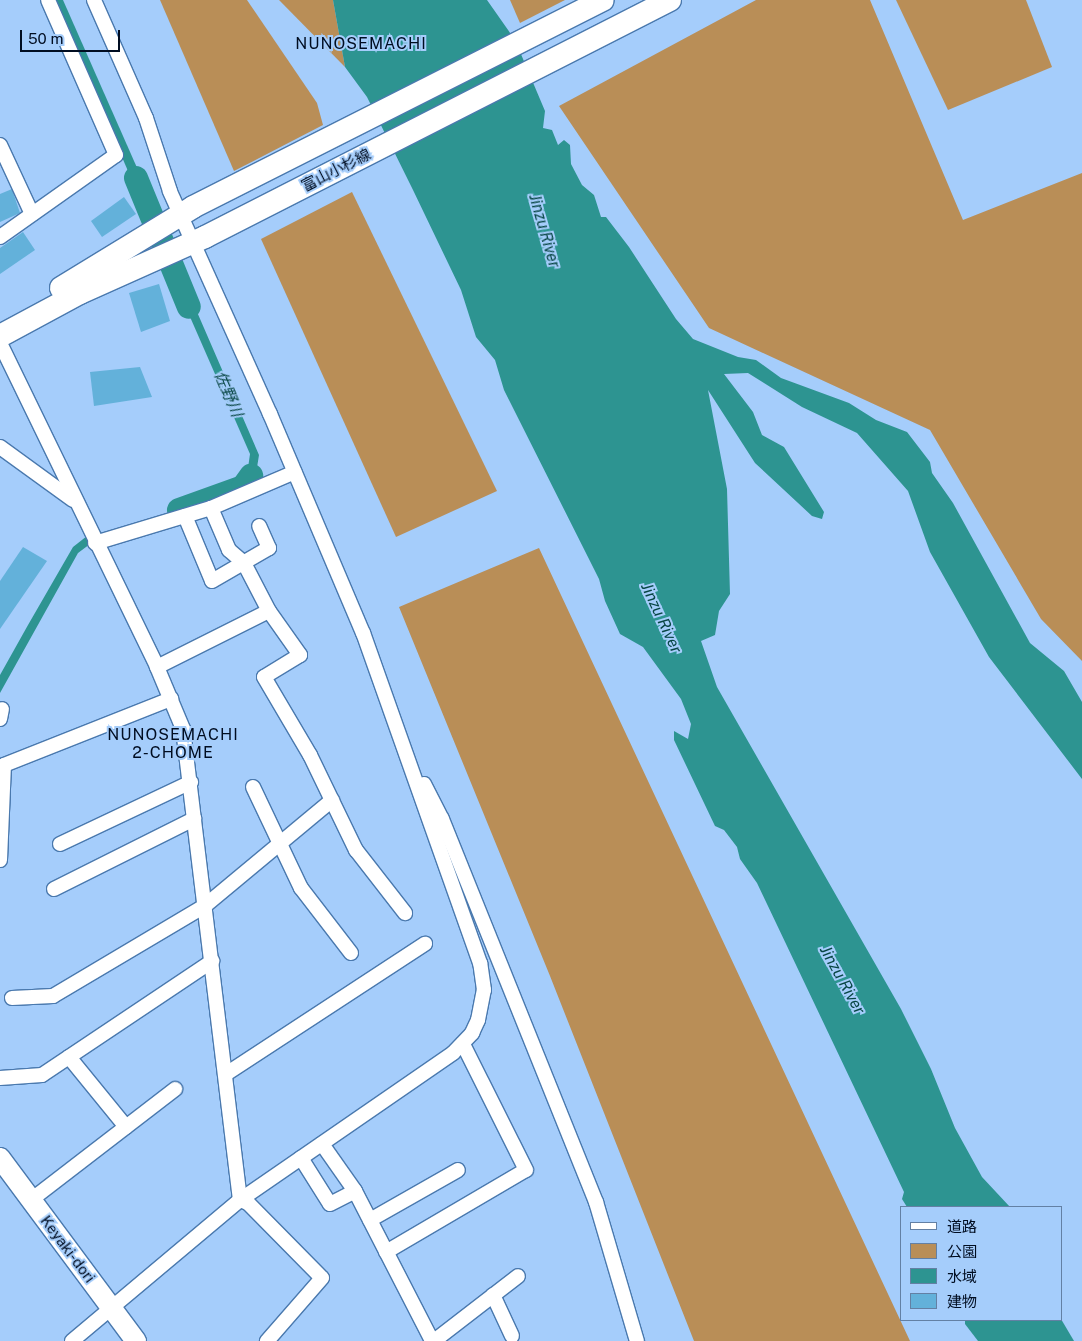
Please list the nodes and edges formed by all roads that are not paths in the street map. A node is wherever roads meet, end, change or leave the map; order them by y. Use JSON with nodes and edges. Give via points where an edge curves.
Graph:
{"nodes":[{"id":1,"x":48,"y":0,"type":"edge"},
{"id":2,"x":94,"y":0,"type":"edge"},
{"id":3,"x":603,"y":0,"type":"edge"},
{"id":4,"x":670,"y":0,"type":"edge"},
{"id":5,"x":0,"y":144,"type":"edge"},
{"id":6,"x":186,"y":210,"type":"junction"},
{"id":7,"x":32,"y":214,"type":"junction"},
{"id":8,"x":0,"y":237,"type":"edge"},
{"id":9,"x":199,"y":239,"type":"junction"},
{"id":10,"x":0,"y":336,"type":"edge"},
{"id":11,"x":0,"y":343,"type":"edge"},
{"id":12,"x":0,"y":447,"type":"edge"},
{"id":13,"x":295,"y":472,"type":"junction"},
{"id":14,"x":74,"y":500,"type":"junction"},
{"id":15,"x":212,"y":508,"type":"junction"},
{"id":16,"x":185,"y":516,"type":"junction"},
{"id":17,"x":259,"y":526,"type":"dead end"},
{"id":18,"x":95,"y":543,"type":"junction"},
{"id":19,"x":244,"y":563,"type":"junction"},
{"id":20,"x":269,"y":611,"type":"junction"},
{"id":21,"x":157,"y":668,"type":"junction"},
{"id":22,"x":171,"y":699,"type":"junction"},
{"id":23,"x":403,"y":744,"type":"junction"},
{"id":24,"x":2,"y":760,"type":"edge"},
{"id":25,"x":191,"y":782,"type":"junction"},
{"id":26,"x":253,"y":787,"type":"dead end"},
{"id":27,"x":332,"y":800,"type":"junction"},
{"id":28,"x":194,"y":818,"type":"junction"},
{"id":29,"x":60,"y":844,"type":"dead end"},
{"id":30,"x":280,"y":844,"type":"junction"},
{"id":31,"x":0,"y":860,"type":"edge"},
{"id":32,"x":54,"y":889,"type":"dead end"},
{"id":33,"x":206,"y":905,"type":"junction"},
{"id":34,"x":405,"y":913,"type":"dead end"},
{"id":35,"x":425,"y":944,"type":"dead end"},
{"id":36,"x":351,"y":953,"type":"dead end"},
{"id":37,"x":212,"y":960,"type":"junction"},
{"id":38,"x":12,"y":998,"type":"dead end"},
{"id":39,"x":463,"y":1044,"type":"junction"},
{"id":40,"x":69,"y":1056,"type":"junction"},
{"id":41,"x":226,"y":1074,"type":"junction"},
{"id":42,"x":0,"y":1078,"type":"edge"},
{"id":43,"x":175,"y":1090,"type":"dead end"},
{"id":44,"x":126,"y":1127,"type":"junction"},
{"id":45,"x":322,"y":1144,"type":"junction"},
{"id":46,"x":0,"y":1158,"type":"edge"},
{"id":47,"x":301,"y":1158,"type":"junction"},
{"id":48,"x":458,"y":1170,"type":"dead end"},
{"id":49,"x":355,"y":1191,"type":"junction"},
{"id":50,"x":31,"y":1200,"type":"junction"},
{"id":51,"x":240,"y":1200,"type":"junction"},
{"id":52,"x":370,"y":1220,"type":"junction"},
{"id":53,"x":386,"y":1252,"type":"junction"},
{"id":54,"x":518,"y":1276,"type":"dead end"},
{"id":55,"x":493,"y":1295,"type":"junction"},
{"id":56,"x":111,"y":1306,"type":"junction"},
{"id":57,"x":512,"y":1336,"type":"dead end"},
{"id":58,"x":428,"y":1339,"type":"edge"},
{"id":59,"x":72,"y":1341,"type":"edge"},
{"id":60,"x":136,"y":1341,"type":"edge"},
{"id":61,"x":268,"y":1341,"type":"edge"},
{"id":62,"x":637,"y":1341,"type":"edge"}],
"edges":[{"from":1,"to":7,"type":"street","via":[[116,155]]},
{"from":2,"to":6,"type":"street"},
{"from":3,"to":6,"type":"main road","name":"富山小杉線"},
{"from":4,"to":9,"type":"main road","name":"富山小杉線"},
{"from":5,"to":7,"type":"street"},
{"from":6,"to":9,"type":"street"},
{"from":6,"to":10,"type":"main road","name":"富山小杉線","via":[[45,299]]},
{"from":7,"to":8,"type":"street"},
{"from":9,"to":10,"type":"main road","name":"富山小杉線","via":[[80,293]]},
{"from":9,"to":13,"type":"street"},
{"from":11,"to":14,"type":"street"},
{"from":12,"to":14,"type":"street"},
{"from":13,"to":15,"type":"street"},
{"from":13,"to":23,"type":"street","via":[[362,633]]},
{"from":14,"to":18,"type":"street"},
{"from":15,"to":16,"type":"street"},
{"from":15,"to":19,"type":"street","via":[[229,550]]},
{"from":16,"to":18,"type":"street"},
{"from":16,"to":19,"type":"street","via":[[212,581]]},
{"from":17,"to":19,"type":"street","via":[[269,548]]},
{"from":18,"to":21,"type":"street"},
{"from":19,"to":20,"type":"street"},
{"from":20,"to":21,"type":"street"},
{"from":20,"to":27,"type":"street","via":[[300,654],[264,677],[310,755]]},
{"from":21,"to":22,"type":"street"},
{"from":22,"to":24,"type":"street"},
{"from":22,"to":25,"type":"street","via":[[183,729]]},
{"from":23,"to":39,"type":"street","via":[[480,964],[482,1006],[472,1032]]},
{"from":23,"to":62,"type":"street","via":[[442,819],[544,1066],[596,1202]]},
{"from":24,"to":31,"type":"street"},
{"from":25,"to":28,"type":"street"},
{"from":25,"to":29,"type":"street"},
{"from":26,"to":30,"type":"street"},
{"from":27,"to":30,"type":"street"},
{"from":27,"to":34,"type":"street","via":[[356,850]]},
{"from":28,"to":32,"type":"street"},
{"from":28,"to":33,"type":"street"},
{"from":30,"to":33,"type":"street"},
{"from":30,"to":36,"type":"street","via":[[301,888]]},
{"from":33,"to":37,"type":"street"},
{"from":33,"to":38,"type":"street","via":[[53,996]]},
{"from":35,"to":41,"type":"street"},
{"from":37,"to":40,"type":"street"},
{"from":37,"to":41,"type":"street"},
{"from":39,"to":45,"type":"street"},
{"from":39,"to":53,"type":"street","via":[[526,1170]]},
{"from":40,"to":42,"type":"street","via":[[42,1075]]},
{"from":40,"to":44,"type":"street"},
{"from":41,"to":51,"type":"street"},
{"from":43,"to":44,"type":"street"},
{"from":44,"to":50,"type":"street"},
{"from":45,"to":47,"type":"street"},
{"from":45,"to":49,"type":"street"},
{"from":46,"to":50,"type":"street","name":"Keyaki-dori"},
{"from":47,"to":49,"type":"street","via":[[330,1204]]},
{"from":47,"to":51,"type":"street"},
{"from":48,"to":52,"type":"street"},
{"from":49,"to":52,"type":"street"},
{"from":50,"to":56,"type":"street","name":"Keyaki-dori"},
{"from":51,"to":56,"type":"street"},
{"from":51,"to":61,"type":"street","via":[[248,1203],[322,1278]]},
{"from":52,"to":53,"type":"street"},
{"from":53,"to":58,"type":"street"},
{"from":54,"to":55,"type":"street"},
{"from":55,"to":57,"type":"street"},
{"from":55,"to":58,"type":"street"},
{"from":56,"to":59,"type":"street"},
{"from":56,"to":60,"type":"street","name":"Keyaki-dori"}]}
